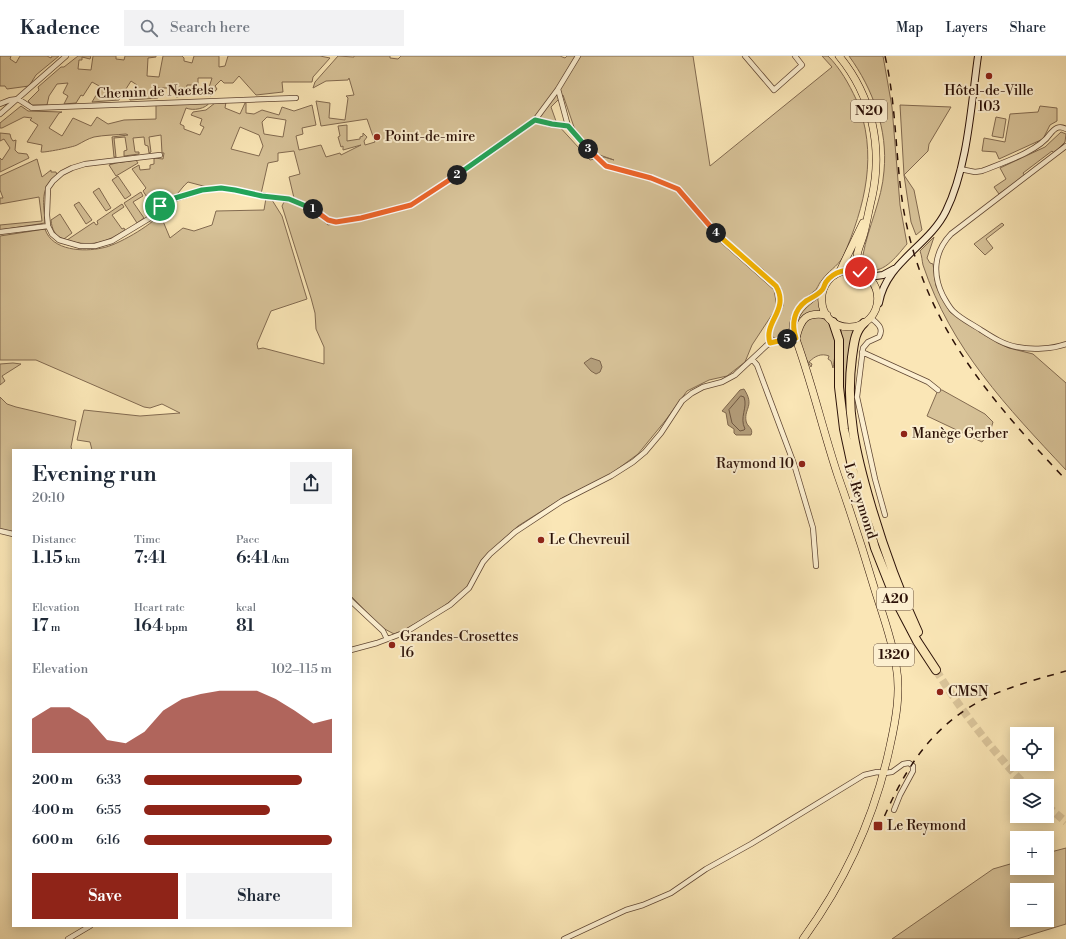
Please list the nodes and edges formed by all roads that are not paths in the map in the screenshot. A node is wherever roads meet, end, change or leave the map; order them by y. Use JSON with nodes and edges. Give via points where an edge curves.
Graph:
{"nodes":[{"id":1,"x":66,"y":56,"type":"edge"},
{"id":2,"x":578,"y":56,"type":"edge"},
{"id":3,"x":745,"y":56,"type":"edge"},
{"id":4,"x":795,"y":56,"type":"edge"},
{"id":5,"x":839,"y":56,"type":"edge"},
{"id":6,"x":978,"y":56,"type":"edge"},
{"id":7,"x":558,"y":89,"type":"junction"},
{"id":8,"x":296,"y":98,"type":"dead end"},
{"id":9,"x":18,"y":99,"type":"junction"},
{"id":10,"x":0,"y":104,"type":"edge"},
{"id":11,"x":0,"y":114,"type":"edge"},
{"id":12,"x":535,"y":120,"type":"junction"},
{"id":13,"x":568,"y":126,"type":"junction"},
{"id":14,"x":1066,"y":129,"type":"edge"},
{"id":15,"x":1066,"y":146,"type":"edge"},
{"id":16,"x":160,"y":155,"type":"dead end"},
{"id":17,"x":960,"y":169,"type":"junction"},
{"id":18,"x":867,"y":215,"type":"junction"},
{"id":19,"x":48,"y":226,"type":"junction"},
{"id":20,"x":0,"y":232,"type":"edge"},
{"id":21,"x":897,"y":267,"type":"junction"},
{"id":22,"x":840,"y":271,"type":"junction"},
{"id":23,"x":863,"y":273,"type":"junction"},
{"id":24,"x":869,"y":277,"type":"junction"},
{"id":25,"x":823,"y":290,"type":"junction"},
{"id":26,"x":827,"y":315,"type":"junction"},
{"id":27,"x":872,"y":316,"type":"junction"},
{"id":28,"x":833,"y":322,"type":"junction"},
{"id":29,"x":864,"y":323,"type":"junction"},
{"id":30,"x":796,"y":338,"type":"junction"},
{"id":31,"x":770,"y":343,"type":"junction"},
{"id":32,"x":1066,"y":344,"type":"edge"},
{"id":33,"x":862,"y":352,"type":"junction"},
{"id":34,"x":752,"y":359,"type":"junction"},
{"id":35,"x":938,"y":390,"type":"dead end"},
{"id":36,"x":885,"y":515,"type":"dead end"},
{"id":37,"x":0,"y":531,"type":"edge"},
{"id":38,"x":12,"y":534,"type":"edge"},
{"id":39,"x":816,"y":566,"type":"dead end"},
{"id":40,"x":352,"y":602,"type":"edge"},
{"id":41,"x":387,"y":639,"type":"junction"},
{"id":42,"x":352,"y":650,"type":"edge"},
{"id":43,"x":884,"y":773,"type":"junction"},
{"id":44,"x":894,"y":810,"type":"dead end"},
{"id":45,"x":88,"y":927,"type":"edge"},
{"id":46,"x":68,"y":939,"type":"edge"},
{"id":47,"x":564,"y":939,"type":"edge"},
{"id":48,"x":803,"y":939,"type":"edge"}],
"edges":[{"from":1,"to":9,"type":"street"},
{"from":2,"to":7,"type":"street"},
{"from":3,"to":4,"type":"street","via":[[774,90],[802,65]]},
{"from":5,"to":18,"type":"main road","number":"N20","via":[[862,92],[873,124],[876,163],[874,188]]},
{"from":6,"to":17,"type":"main road"},
{"from":7,"to":12,"type":"street"},
{"from":7,"to":13,"type":"street"},
{"from":8,"to":9,"type":"street","name":"Chemin de Naefels","via":[[32,108]]},
{"from":9,"to":10,"type":"street"},
{"from":9,"to":11,"type":"street"},
{"from":12,"to":13,"type":"street"},
{"from":12,"to":19,"type":"street","via":[[411,205],[361,218],[336,222],[328,220],[303,203],[221,188],[202,190],[175,198],[163,204],[155,215],[133,230],[95,246],[67,244],[55,237]]},
{"from":13,"to":31,"type":"street","via":[[606,166],[651,178],[678,189],[721,238],[774,283],[781,302],[769,332]]},
{"from":14,"to":17,"type":"street","via":[[1056,128],[1040,145],[982,171]]},
{"from":15,"to":32,"type":"street","via":[[951,234],[942,244],[936,264],[939,287],[949,306],[960,317],[1016,347],[1059,347]]},
{"from":16,"to":19,"type":"street","via":[[85,164],[62,173],[48,188]]},
{"from":17,"to":21,"type":"main road","via":[[957,184],[942,217]]},
{"from":18,"to":22,"type":"main road","number":"N20"},
{"from":18,"to":23,"type":"main road","number":"N20","via":[[857,256]]},
{"from":19,"to":20,"type":"street"},
{"from":21,"to":24,"type":"main road","via":[[883,275]]},
{"from":21,"to":27,"type":"main road","via":[[885,283],[878,307]]},
{"from":22,"to":23,"type":"main road"},
{"from":22,"to":25,"type":"main road","number":"N20","via":[[829,278]]},
{"from":23,"to":24,"type":"main road"},
{"from":24,"to":27,"type":"main road","via":[[876,285],[877,294]]},
{"from":25,"to":26,"type":"main road","via":[[822,305]]},
{"from":25,"to":30,"type":"main road","number":"1320","via":[[804,303],[797,313],[793,323]]},
{"from":26,"to":28,"type":"main road"},
{"from":26,"to":30,"type":"main road","via":[[814,314],[805,318],[800,324]]},
{"from":27,"to":29,"type":"main road"},
{"from":27,"to":33,"type":"street","via":[[881,332],[879,337],[866,343]]},
{"from":28,"to":29,"type":"main road","via":[[850,327]]},
{"from":28,"to":29,"type":"highway","number":"A20","via":[[839,340],[839,388],[844,429],[875,548],[896,601],[936,670],[896,584],[855,446],[849,382],[855,340],[858,329]]},
{"from":30,"to":31,"type":"street"},
{"from":30,"to":43,"type":"main road","name":"Le Reymond","number":"1320","via":[[886,626],[896,666],[897,709]]},
{"from":31,"to":34,"type":"street"},
{"from":33,"to":35,"type":"street","via":[[928,382]]},
{"from":33,"to":36,"type":"street","via":[[857,397]]},
{"from":34,"to":39,"type":"street","via":[[757,365],[794,464],[813,528]]},
{"from":34,"to":41,"type":"street","via":[[731,378],[697,389],[687,396],[655,441],[632,462],[611,476],[562,500],[508,537],[486,558],[466,592],[450,605],[414,628]]},
{"from":37,"to":38,"type":"street"},
{"from":40,"to":41,"type":"street","via":[[383,631]]},
{"from":41,"to":42,"type":"street"},
{"from":43,"to":44,"type":"street","via":[[892,772],[906,763],[913,766]]},
{"from":43,"to":47,"type":"street","via":[[864,775],[706,869],[672,893],[626,910]]},
{"from":43,"to":48,"type":"main road","name":"Le Reymond","number":"1320","via":[[868,822],[852,859],[831,898]]},
{"from":45,"to":46,"type":"street"}]}
